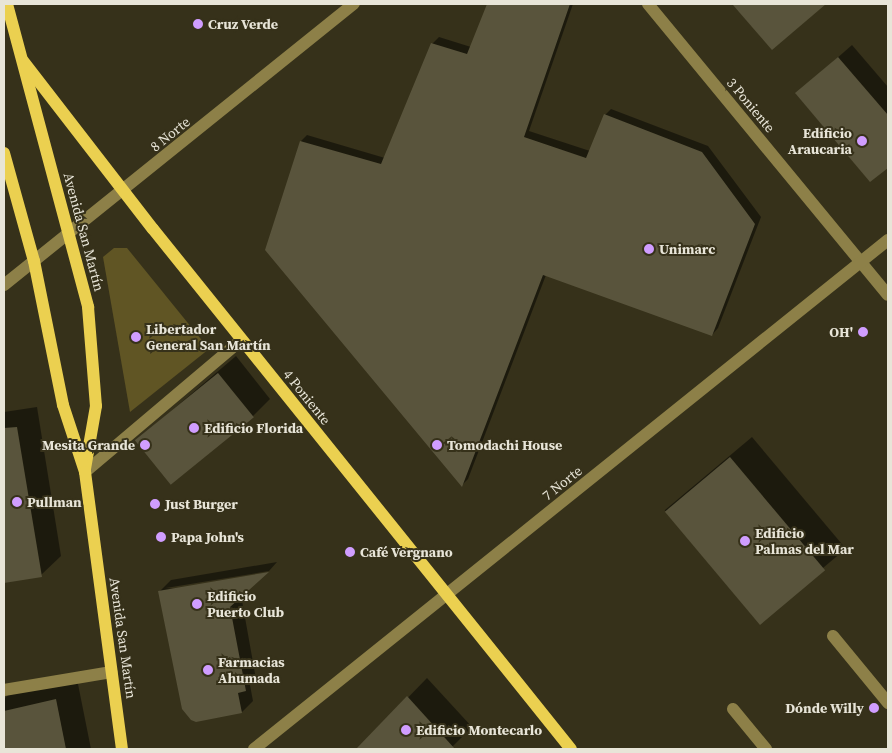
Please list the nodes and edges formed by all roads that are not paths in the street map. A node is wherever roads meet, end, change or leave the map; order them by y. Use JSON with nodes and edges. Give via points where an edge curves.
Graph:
{"nodes":[{"id":1,"x":7,"y":4,"type":"edge"},
{"id":2,"x":354,"y":4,"type":"edge"},
{"id":3,"x":648,"y":4,"type":"edge"},
{"id":4,"x":24,"y":61,"type":"junction"},
{"id":5,"x":4,"y":153,"type":"edge"},
{"id":6,"x":123,"y":191,"type":"junction"},
{"id":7,"x":68,"y":234,"type":"junction"},
{"id":8,"x":888,"y":240,"type":"edge"},
{"id":9,"x":34,"y":261,"type":"junction"},
{"id":10,"x":861,"y":262,"type":"junction"},
{"id":11,"x":4,"y":285,"type":"edge"},
{"id":12,"x":888,"y":295,"type":"edge"},
{"id":13,"x":241,"y":340,"type":"junction"},
{"id":14,"x":85,"y":472,"type":"junction"},
{"id":15,"x":447,"y":594,"type":"junction"},
{"id":16,"x":833,"y":636,"type":"dead end"},
{"id":17,"x":112,"y":672,"type":"junction"},
{"id":18,"x":4,"y":690,"type":"edge"},
{"id":19,"x":888,"y":703,"type":"edge"},
{"id":20,"x":733,"y":709,"type":"dead end"},
{"id":21,"x":122,"y":749,"type":"edge"},
{"id":22,"x":254,"y":749,"type":"edge"},
{"id":23,"x":571,"y":749,"type":"edge"},
{"id":24,"x":766,"y":749,"type":"edge"}],
"edges":[{"from":1,"to":4,"type":"main road","name":"Avenida San Martín"},
{"from":2,"to":6,"type":"street","name":"8 Norte"},
{"from":3,"to":10,"type":"street","name":"3 Poniente"},
{"from":4,"to":6,"type":"main road","name":"4 Poniente"},
{"from":4,"to":7,"type":"main road","name":"Avenida San Martín"},
{"from":5,"to":9,"type":"main road","name":"Avenida San Martín"},
{"from":6,"to":7,"type":"street","name":"8 Norte"},
{"from":6,"to":13,"type":"main road","name":"4 Poniente"},
{"from":7,"to":9,"type":"street","name":"8 Norte"},
{"from":7,"to":14,"type":"main road","name":"Avenida San Martín","via":[[88,307],[96,406]]},
{"from":8,"to":10,"type":"street","name":"7 Norte"},
{"from":9,"to":11,"type":"street","name":"8 Norte"},
{"from":9,"to":14,"type":"main road","name":"Avenida San Martín","via":[[63,405]]},
{"from":10,"to":12,"type":"street","name":"3 Poniente"},
{"from":10,"to":15,"type":"street","name":"7 Norte"},
{"from":13,"to":14,"type":"street"},
{"from":13,"to":15,"type":"main road","name":"4 Poniente"},
{"from":14,"to":17,"type":"main road","name":"Avenida San Martín"},
{"from":15,"to":22,"type":"street","name":"7 Norte"},
{"from":15,"to":23,"type":"main road","name":"4 Poniente"},
{"from":16,"to":19,"type":"street"},
{"from":17,"to":18,"type":"street"},
{"from":17,"to":21,"type":"main road","name":"Avenida San Martín"},
{"from":20,"to":24,"type":"street"}]}
